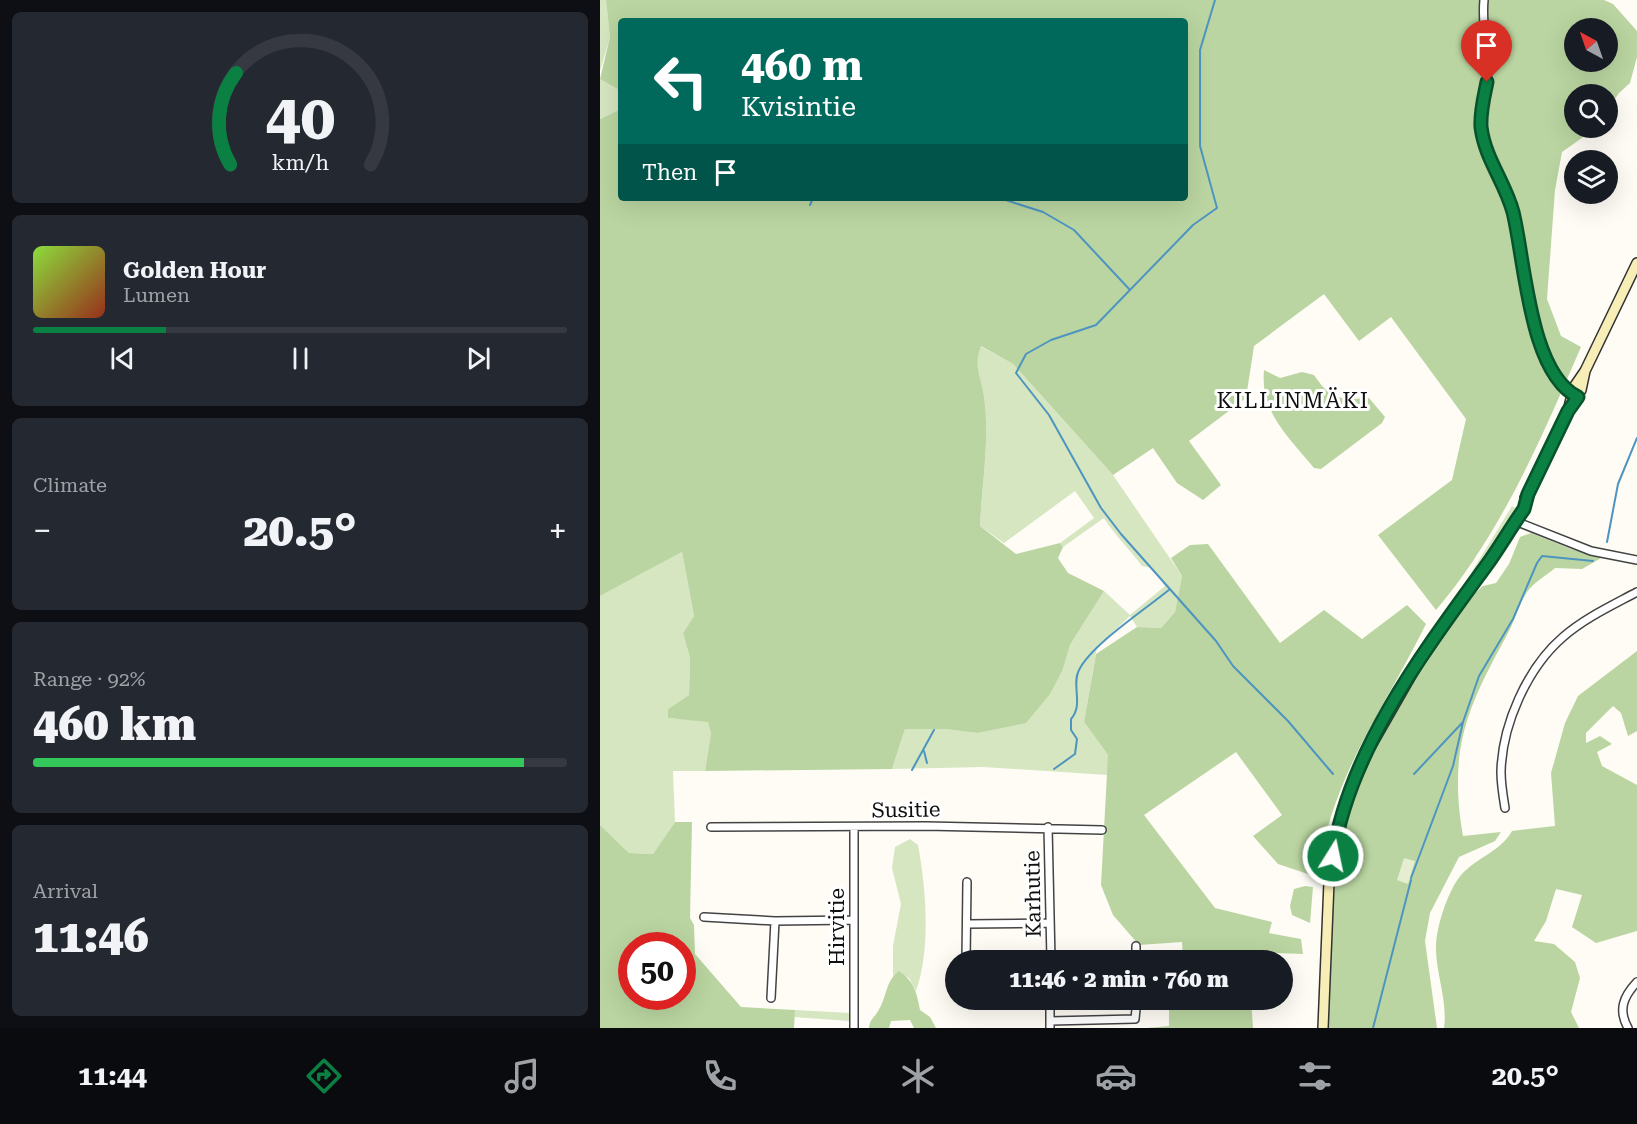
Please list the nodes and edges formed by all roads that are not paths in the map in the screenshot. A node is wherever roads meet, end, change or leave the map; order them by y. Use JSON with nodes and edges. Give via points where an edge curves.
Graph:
{"nodes":[{"id":1,"x":1484,"y":0,"type":"edge"},
{"id":2,"x":1637,"y":263,"type":"edge"},
{"id":3,"x":1575,"y":396,"type":"junction"},
{"id":4,"x":1515,"y":521,"type":"junction"},
{"id":5,"x":1637,"y":560,"type":"edge"},
{"id":6,"x":1637,"y":592,"type":"edge"},
{"id":7,"x":1504,"y":808,"type":"dead end"},
{"id":8,"x":711,"y":827,"type":"dead end"},
{"id":9,"x":854,"y":827,"type":"junction"},
{"id":10,"x":1048,"y":827,"type":"junction"},
{"id":11,"x":1102,"y":830,"type":"dead end"},
{"id":12,"x":967,"y":882,"type":"dead end"},
{"id":13,"x":704,"y":917,"type":"dead end"},
{"id":14,"x":854,"y":920,"type":"junction"},
{"id":15,"x":775,"y":921,"type":"junction"},
{"id":16,"x":1050,"y":923,"type":"junction"},
{"id":17,"x":967,"y":924,"type":"junction"},
{"id":18,"x":1136,"y":946,"type":"dead end"},
{"id":19,"x":966,"y":950,"type":"edge"},
{"id":20,"x":1051,"y":950,"type":"edge"},
{"id":21,"x":1136,"y":950,"type":"edge"},
{"id":22,"x":1637,"y":982,"type":"edge"},
{"id":23,"x":771,"y":998,"type":"dead end"},
{"id":24,"x":1137,"y":1010,"type":"edge"},
{"id":25,"x":1050,"y":1024,"type":"edge"},
{"id":26,"x":854,"y":1028,"type":"edge"},
{"id":27,"x":1323,"y":1028,"type":"edge"},
{"id":28,"x":1628,"y":1028,"type":"edge"}],
"edges":[{"from":1,"to":3,"type":"street","via":[[1483,34],[1488,58],[1481,115],[1484,143],[1513,212],[1536,329],[1551,368]]},
{"from":2,"to":3,"type":"main road"},
{"from":3,"to":4,"type":"main road"},
{"from":4,"to":5,"type":"street","via":[[1591,551]]},
{"from":4,"to":27,"type":"main road","via":[[1417,665],[1369,749],[1347,798],[1329,882]]},
{"from":6,"to":7,"type":"street","via":[[1575,627],[1550,649],[1536,670],[1518,703],[1504,745]]},
{"from":8,"to":9,"type":"street","name":"Susitie"},
{"from":9,"to":10,"type":"street","name":"Susitie"},
{"from":9,"to":14,"type":"street","name":"Hirvitie"},
{"from":10,"to":11,"type":"street","name":"Susitie"},
{"from":10,"to":16,"type":"street","name":"Karhutie"},
{"from":12,"to":17,"type":"street"},
{"from":13,"to":15,"type":"street"},
{"from":14,"to":15,"type":"street"},
{"from":14,"to":26,"type":"street","name":"Hirvitie"},
{"from":15,"to":23,"type":"street"},
{"from":16,"to":17,"type":"street"},
{"from":16,"to":20,"type":"street","name":"Karhutie"},
{"from":17,"to":19,"type":"street"},
{"from":18,"to":21,"type":"street"},
{"from":22,"to":28,"type":"street","via":[[1623,1004],[1622,1017]]},
{"from":24,"to":25,"type":"street","via":[[1133,1019]]}]}
